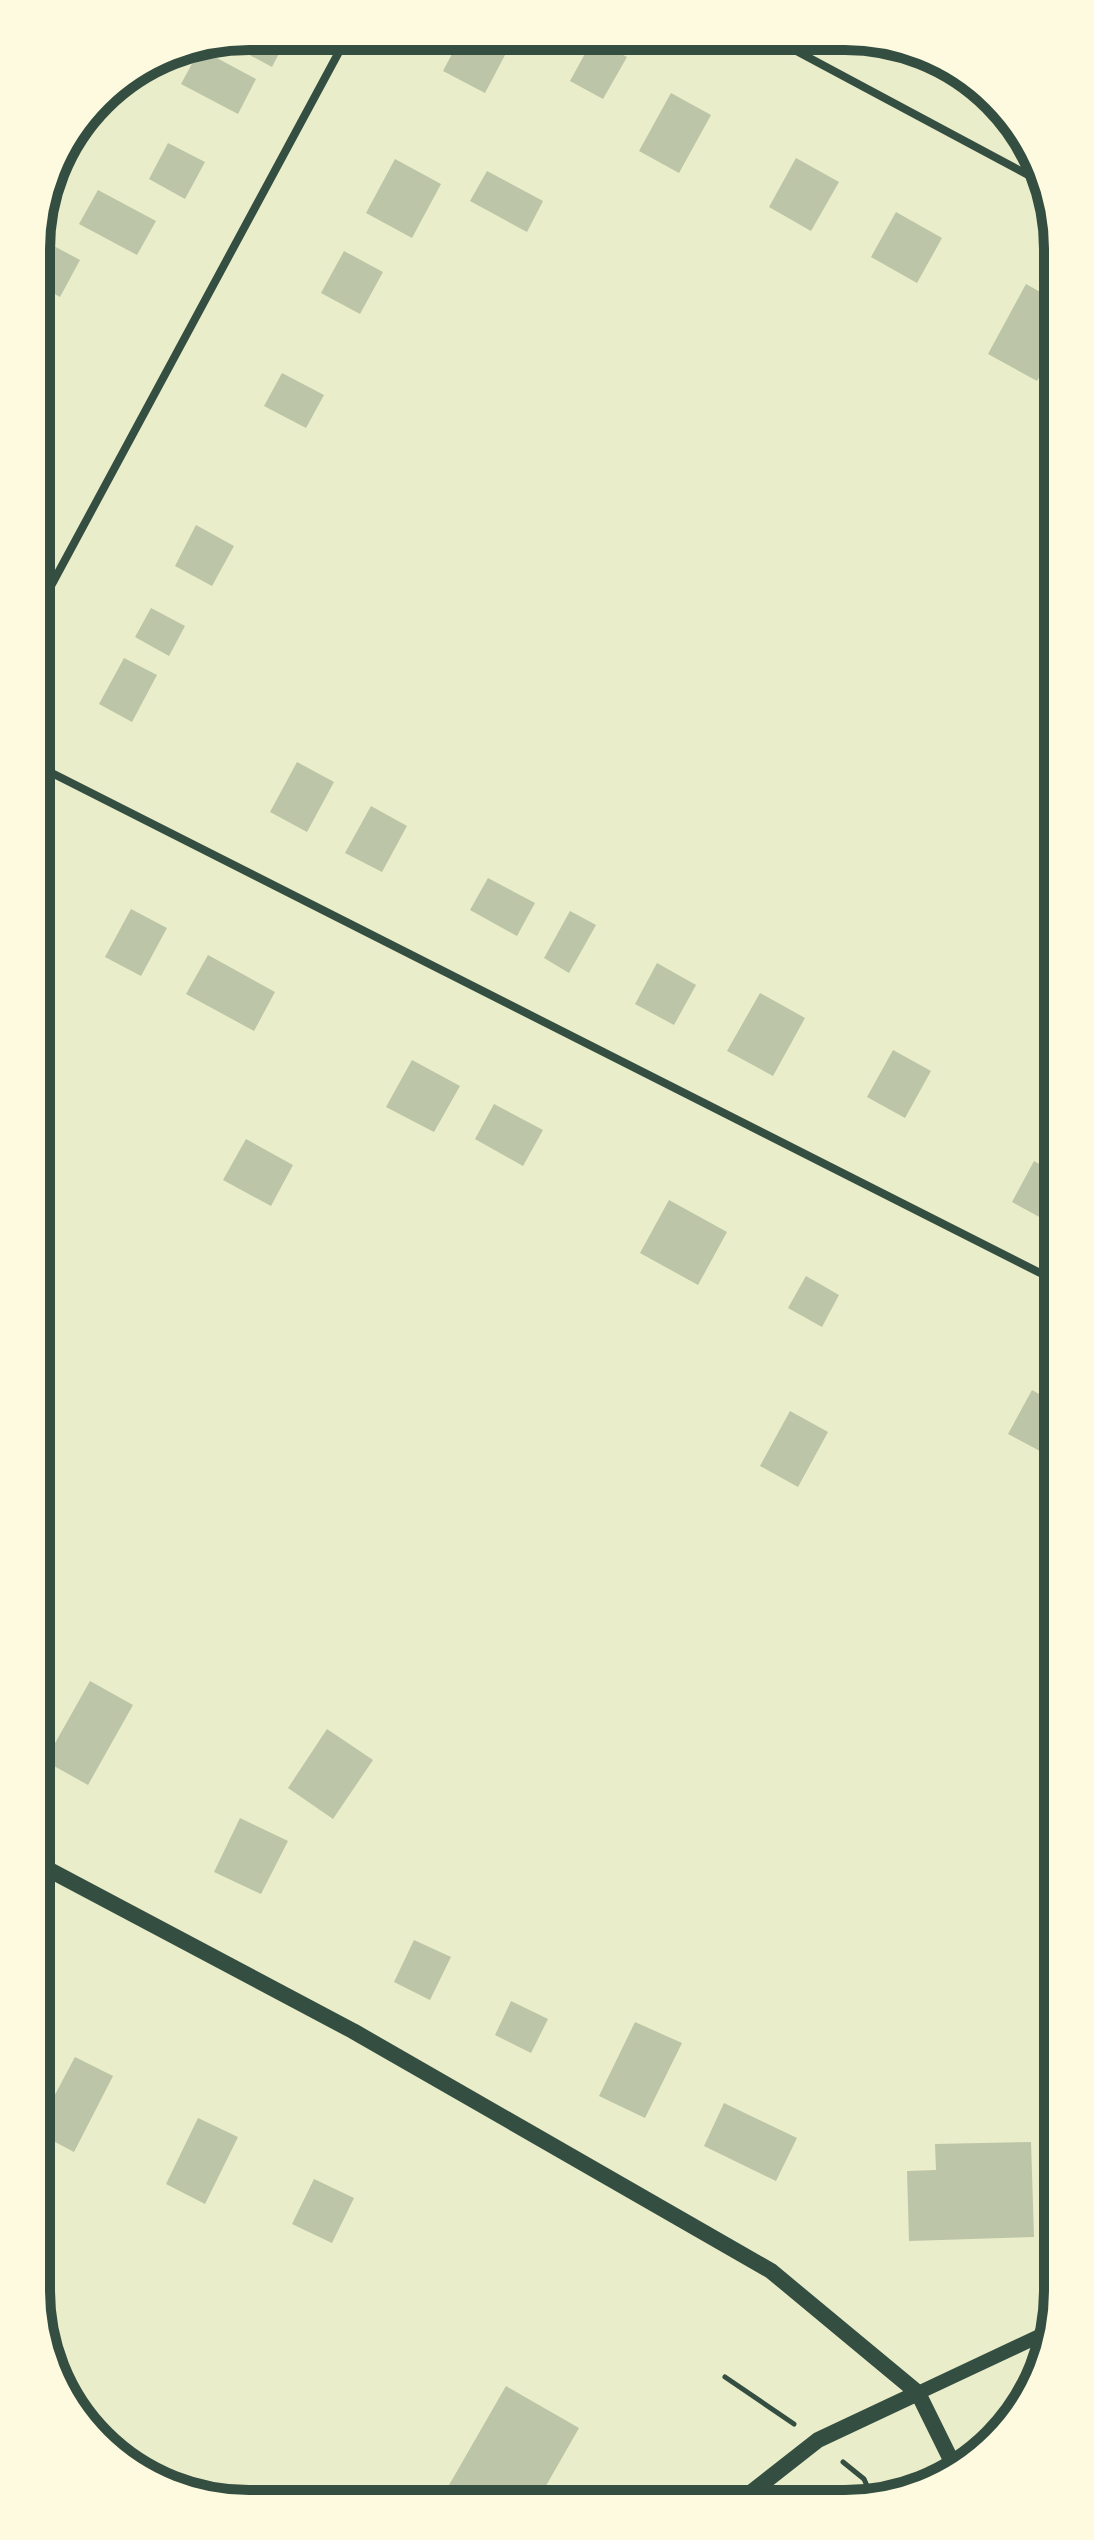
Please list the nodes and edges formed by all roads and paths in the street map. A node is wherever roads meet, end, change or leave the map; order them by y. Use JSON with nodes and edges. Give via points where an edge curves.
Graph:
{"nodes":[{"id":1,"x":340,"y":50,"type":"edge"},
{"id":2,"x":795,"y":50,"type":"edge"},
{"id":3,"x":1030,"y":176,"type":"edge"},
{"id":4,"x":50,"y":588,"type":"edge"},
{"id":5,"x":50,"y":772,"type":"edge"},
{"id":6,"x":1044,"y":1275,"type":"edge"},
{"id":7,"x":50,"y":1870,"type":"edge"},
{"id":8,"x":1039,"y":2336,"type":"edge"},
{"id":9,"x":918,"y":2393,"type":"junction"},
{"id":10,"x":951,"y":2459,"type":"edge"},
{"id":11,"x":754,"y":2490,"type":"edge"}],
"edges":[{"from":1,"to":4,"type":"street"},
{"from":2,"to":3,"type":"street"},
{"from":5,"to":6,"type":"street"},
{"from":7,"to":9,"type":"main road","via":[[353,2031],[771,2271]]},
{"from":8,"to":9,"type":"street"},
{"from":9,"to":10,"type":"main road"},
{"from":9,"to":11,"type":"main road","via":[[818,2440]]}]}
